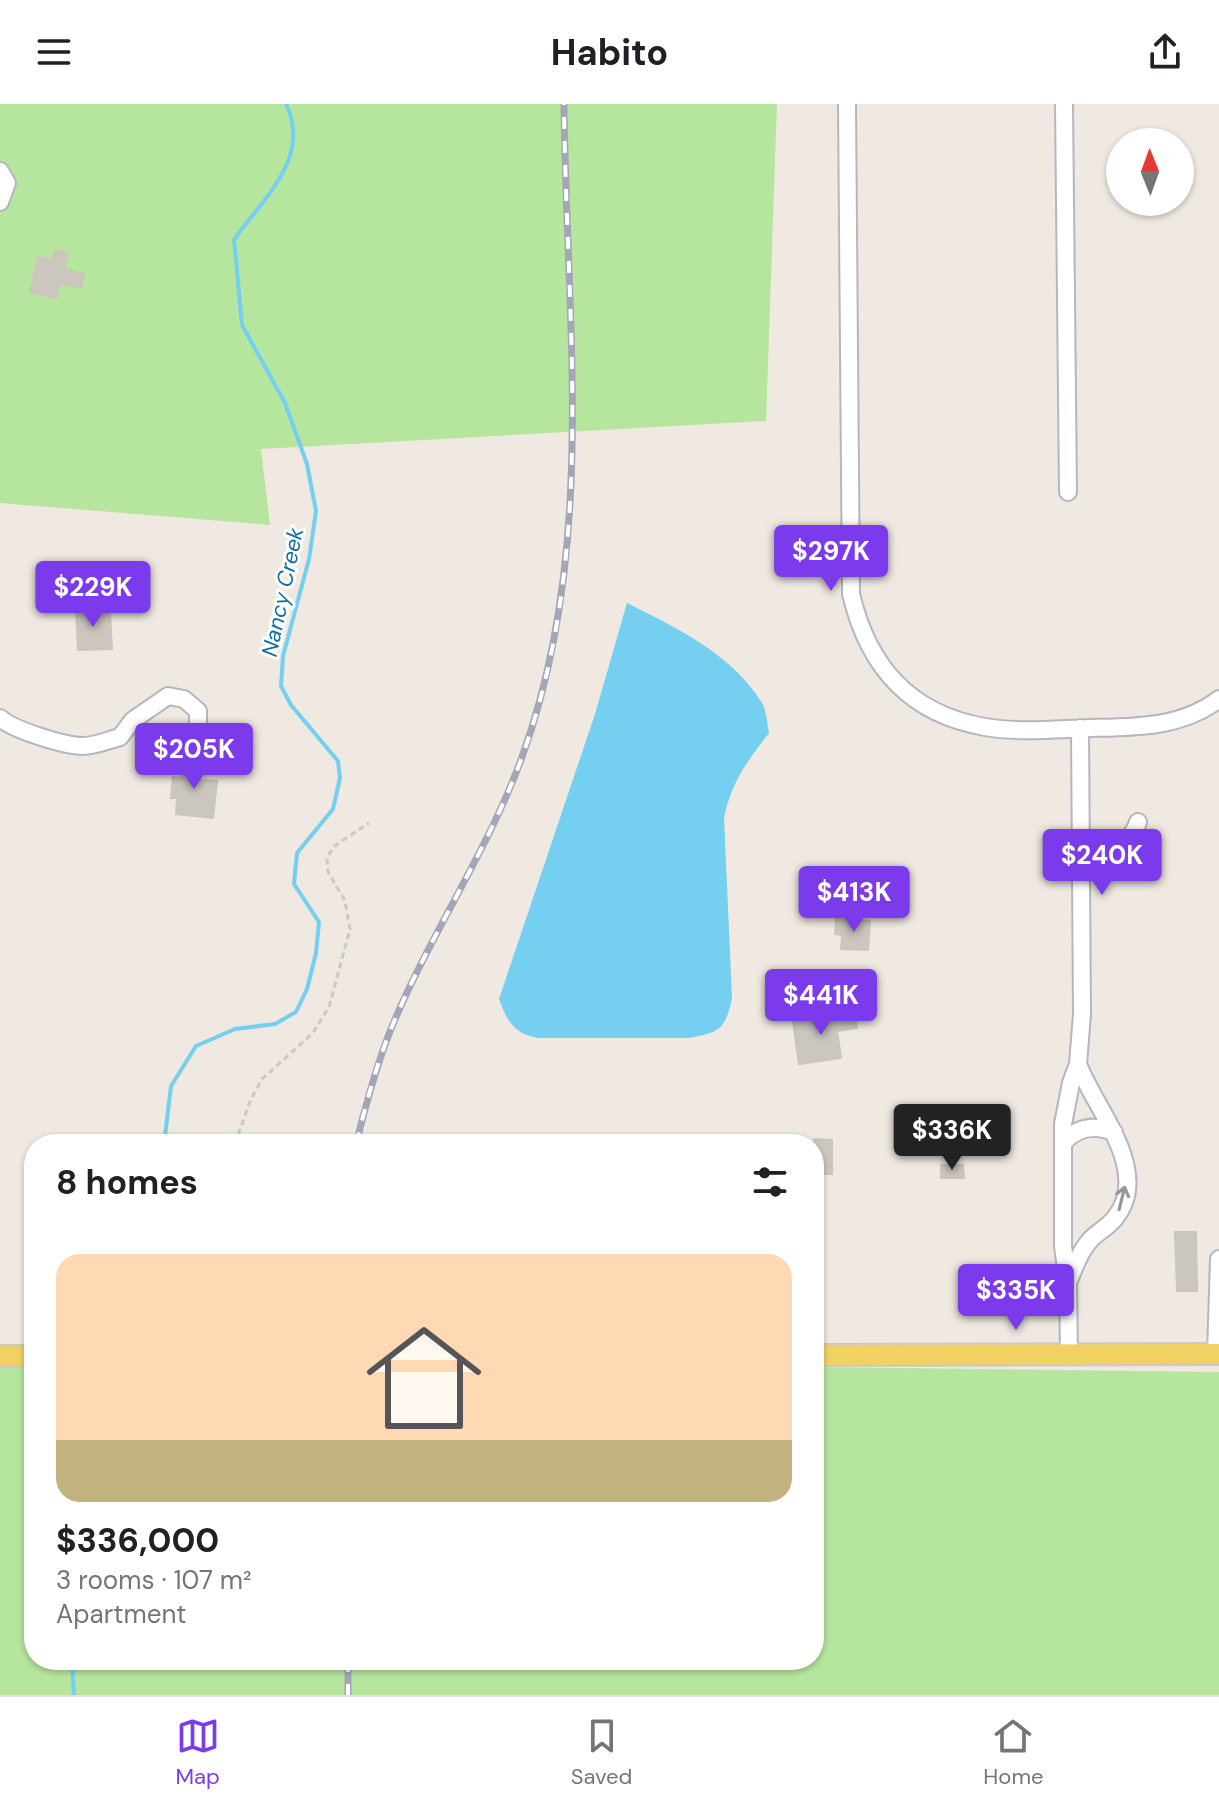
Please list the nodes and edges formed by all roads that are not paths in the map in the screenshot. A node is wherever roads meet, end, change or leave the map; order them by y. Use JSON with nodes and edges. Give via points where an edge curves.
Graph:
{"nodes":[{"id":1,"x":847,"y":104,"type":"edge"},
{"id":2,"x":1064,"y":104,"type":"edge"},
{"id":3,"x":0,"y":171,"type":"edge"},
{"id":4,"x":0,"y":202,"type":"edge"},
{"id":5,"x":1068,"y":492,"type":"dead end"},
{"id":6,"x":1219,"y":699,"type":"edge"},
{"id":7,"x":0,"y":718,"type":"edge"},
{"id":8,"x":1080,"y":728,"type":"junction"},
{"id":9,"x":198,"y":744,"type":"dead end"},
{"id":10,"x":1138,"y":822,"type":"dead end"},
{"id":11,"x":1081,"y":850,"type":"junction"},
{"id":12,"x":1078,"y":1064,"type":"junction"},
{"id":13,"x":1114,"y":1132,"type":"junction"},
{"id":14,"x":1063,"y":1143,"type":"junction"},
{"id":15,"x":1219,"y":1259,"type":"edge"},
{"id":16,"x":1068,"y":1283,"type":"junction"},
{"id":17,"x":1069,"y":1354,"type":"junction"},
{"id":18,"x":1218,"y":1354,"type":"edge"},
{"id":19,"x":824,"y":1355,"type":"edge"}],
"edges":[{"from":1,"to":8,"type":"street","via":[[851,594],[858,624],[871,653],[892,679],[944,715],[1003,729]]},
{"from":2,"to":5,"type":"street"},
{"from":3,"to":4,"type":"street","via":[[7,183]]},
{"from":6,"to":8,"type":"street","via":[[1163,724]]},
{"from":7,"to":9,"type":"street","via":[[37,735],[83,746],[120,737],[133,720],[168,696],[184,699],[198,711]]},
{"from":8,"to":11,"type":"street"},
{"from":10,"to":11,"type":"street","via":[[1130,838],[1119,844]]},
{"from":11,"to":12,"type":"street"},
{"from":12,"to":13,"type":"street"},
{"from":12,"to":14,"type":"street","via":[[1066,1103]]},
{"from":13,"to":14,"type":"street","via":[[1094,1126]]},
{"from":16,"to":13,"type":"street","one_way":true,"via":[[1088,1243],[1123,1205],[1124,1159]]},
{"from":14,"to":16,"type":"street"},
{"from":15,"to":18,"type":"street"},
{"from":16,"to":17,"type":"street"},
{"from":17,"to":18,"type":"main road"},
{"from":17,"to":19,"type":"main road"}]}
